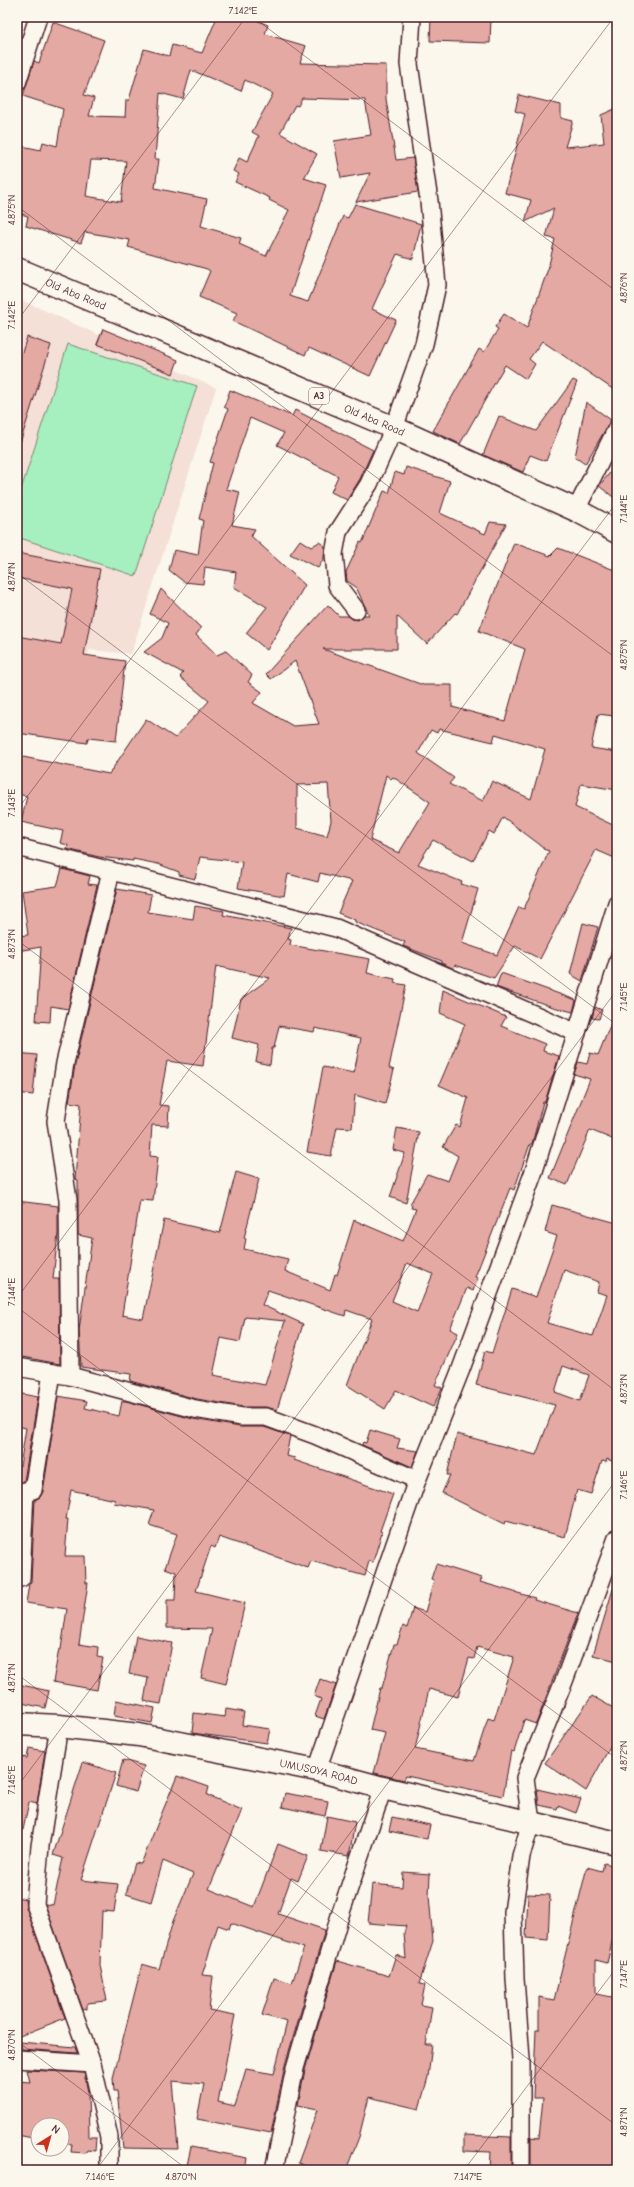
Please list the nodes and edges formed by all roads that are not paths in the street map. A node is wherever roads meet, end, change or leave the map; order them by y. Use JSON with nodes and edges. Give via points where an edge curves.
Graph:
{"nodes":[{"id":1,"x":38,"y":17,"type":"edge"},
{"id":2,"x":412,"y":17,"type":"edge"},
{"id":3,"x":17,"y":83,"type":"edge"},
{"id":4,"x":17,"y":269,"type":"edge"},
{"id":5,"x":394,"y":428,"type":"junction"},
{"id":6,"x":617,"y":428,"type":"edge"},
{"id":7,"x":576,"y":510,"type":"junction"},
{"id":8,"x":617,"y":532,"type":"edge"},
{"id":9,"x":356,"y":610,"type":"dead end"},
{"id":10,"x":17,"y":847,"type":"edge"},
{"id":11,"x":111,"y":870,"type":"junction"},
{"id":12,"x":617,"y":903,"type":"edge"},
{"id":13,"x":577,"y":1033,"type":"junction"},
{"id":14,"x":17,"y":1367,"type":"edge"},
{"id":15,"x":52,"y":1373,"type":"junction"},
{"id":16,"x":70,"y":1376,"type":"junction"},
{"id":17,"x":417,"y":1480,"type":"junction"},
{"id":18,"x":617,"y":1538,"type":"edge"},
{"id":19,"x":17,"y":1578,"type":"edge"},
{"id":20,"x":17,"y":1724,"type":"edge"},
{"id":21,"x":59,"y":1726,"type":"junction"},
{"id":22,"x":317,"y":1770,"type":"junction"},
{"id":23,"x":382,"y":1788,"type":"junction"},
{"id":24,"x":531,"y":1822,"type":"junction"},
{"id":25,"x":617,"y":1843,"type":"edge"},
{"id":26,"x":17,"y":2059,"type":"edge"},
{"id":27,"x":92,"y":2064,"type":"junction"},
{"id":28,"x":109,"y":2170,"type":"edge"},
{"id":29,"x":274,"y":2170,"type":"edge"},
{"id":30,"x":521,"y":2170,"type":"edge"}],
"edges":[{"from":1,"to":3,"type":"street"},
{"from":2,"to":5,"type":"street","via":[[409,64],[429,201],[437,285],[424,344]]},
{"from":4,"to":5,"type":"main road","name":"Old Aba Road","number":"A3"},
{"from":5,"to":7,"type":"main road","name":"Old Aba Road","number":"A3"},
{"from":5,"to":9,"type":"street","via":[[369,484],[338,532],[334,554],[337,585]]},
{"from":6,"to":7,"type":"street"},
{"from":7,"to":8,"type":"main road","name":"Old Aba Road","number":"A3"},
{"from":10,"to":11,"type":"street"},
{"from":11,"to":13,"type":"street","via":[[336,928]]},
{"from":11,"to":16,"type":"street","via":[[65,1064],[56,1121],[68,1200]]},
{"from":12,"to":13,"type":"street"},
{"from":13,"to":17,"type":"street","via":[[534,1170]]},
{"from":14,"to":15,"type":"street"},
{"from":15,"to":16,"type":"street"},
{"from":15,"to":19,"type":"street","via":[[34,1490],[25,1491],[21,1578]]},
{"from":16,"to":17,"type":"street","via":[[196,1409],[242,1417],[266,1417],[315,1435]]},
{"from":17,"to":22,"type":"street"},
{"from":18,"to":24,"type":"street","via":[[525,1778]]},
{"from":20,"to":21,"type":"main road","name":"UMUSOYA ROAD"},
{"from":21,"to":22,"type":"main road","name":"UMUSOYA ROAD","via":[[139,1735]]},
{"from":21,"to":27,"type":"street","via":[[40,1846],[35,1904]]},
{"from":22,"to":23,"type":"main road","name":"UMUSOYA ROAD"},
{"from":23,"to":24,"type":"main road","name":"UMUSOYA ROAD"},
{"from":23,"to":29,"type":"street","via":[[341,1912],[295,2068]]},
{"from":24,"to":25,"type":"main road","name":"UMUSOYA ROAD"},
{"from":24,"to":30,"type":"street","via":[[521,1856],[513,1912],[521,2059]]},
{"from":26,"to":27,"type":"street"},
{"from":27,"to":28,"type":"street","via":[[109,2137]]}]}
